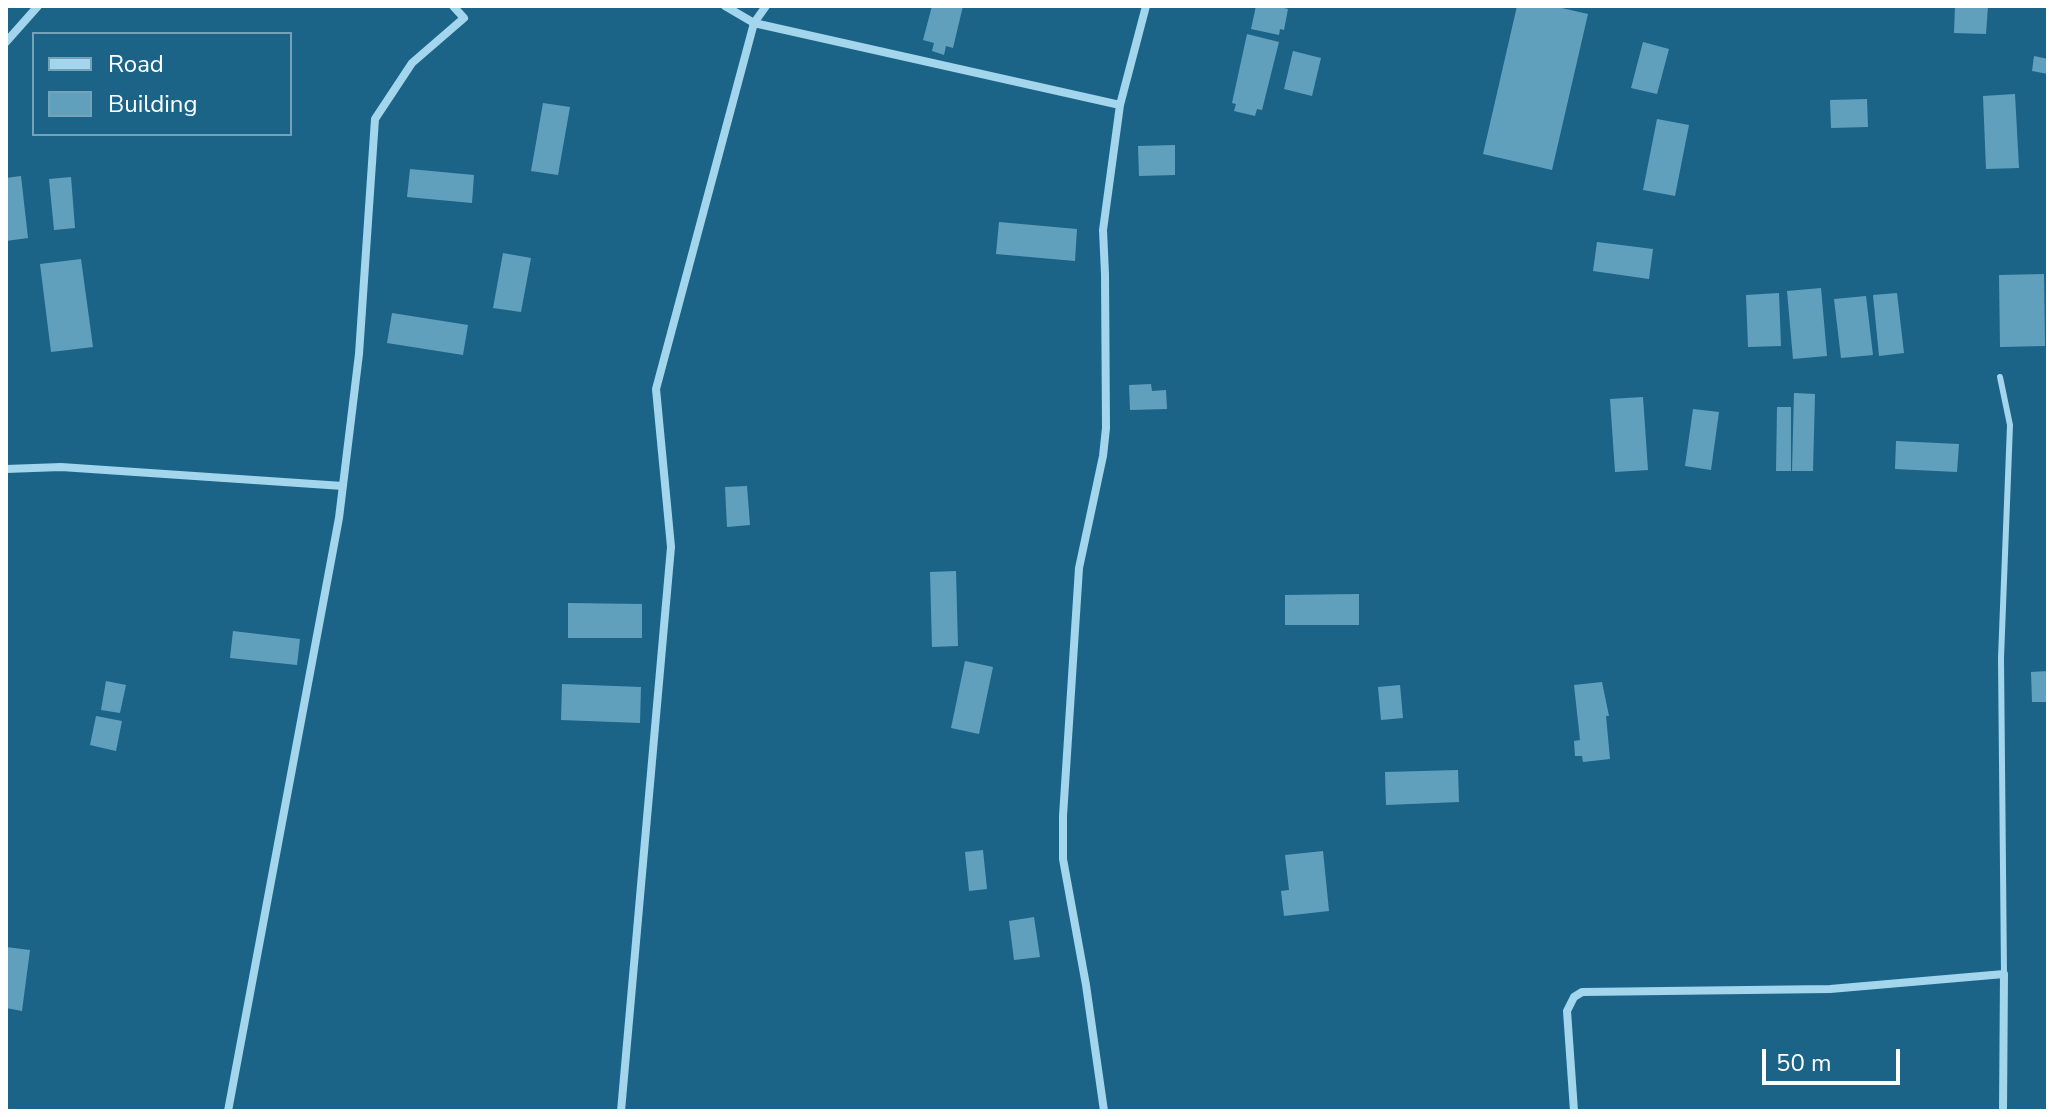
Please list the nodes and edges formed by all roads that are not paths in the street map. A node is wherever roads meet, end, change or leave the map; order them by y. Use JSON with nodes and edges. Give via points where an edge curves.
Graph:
{"nodes":[{"id":1,"x":38,"y":6,"type":"edge"},
{"id":2,"x":453,"y":6,"type":"edge"},
{"id":3,"x":725,"y":6,"type":"edge"},
{"id":4,"x":766,"y":6,"type":"edge"},
{"id":5,"x":1146,"y":6,"type":"edge"},
{"id":6,"x":754,"y":23,"type":"junction"},
{"id":7,"x":6,"y":42,"type":"edge"},
{"id":8,"x":1120,"y":105,"type":"junction"},
{"id":9,"x":2000,"y":377,"type":"dead end"},
{"id":10,"x":6,"y":469,"type":"edge"},
{"id":11,"x":343,"y":486,"type":"junction"},
{"id":12,"x":2004,"y":974,"type":"junction"},
{"id":13,"x":228,"y":1111,"type":"edge"},
{"id":14,"x":621,"y":1111,"type":"edge"},
{"id":15,"x":1104,"y":1111,"type":"edge"},
{"id":16,"x":1574,"y":1111,"type":"edge"},
{"id":17,"x":2003,"y":1111,"type":"edge"}],
"edges":[{"from":1,"to":7,"type":"street"},
{"from":2,"to":11,"type":"street","via":[[464,18],[412,63],[375,119],[359,354]]},
{"from":3,"to":6,"type":"street"},
{"from":4,"to":6,"type":"street"},
{"from":5,"to":8,"type":"street"},
{"from":6,"to":8,"type":"street"},
{"from":6,"to":14,"type":"street","via":[[656,389],[671,547]]},
{"from":8,"to":15,"type":"street","via":[[1103,230],[1106,428],[1079,568],[1063,816],[1063,859]]},
{"from":9,"to":12,"type":"lane","via":[[2010,425],[2001,658]]},
{"from":10,"to":11,"type":"street","via":[[61,467]]},
{"from":11,"to":13,"type":"street"},
{"from":12,"to":16,"type":"street","via":[[1830,989],[1582,992],[1567,1011]]},
{"from":12,"to":17,"type":"street"}]}
